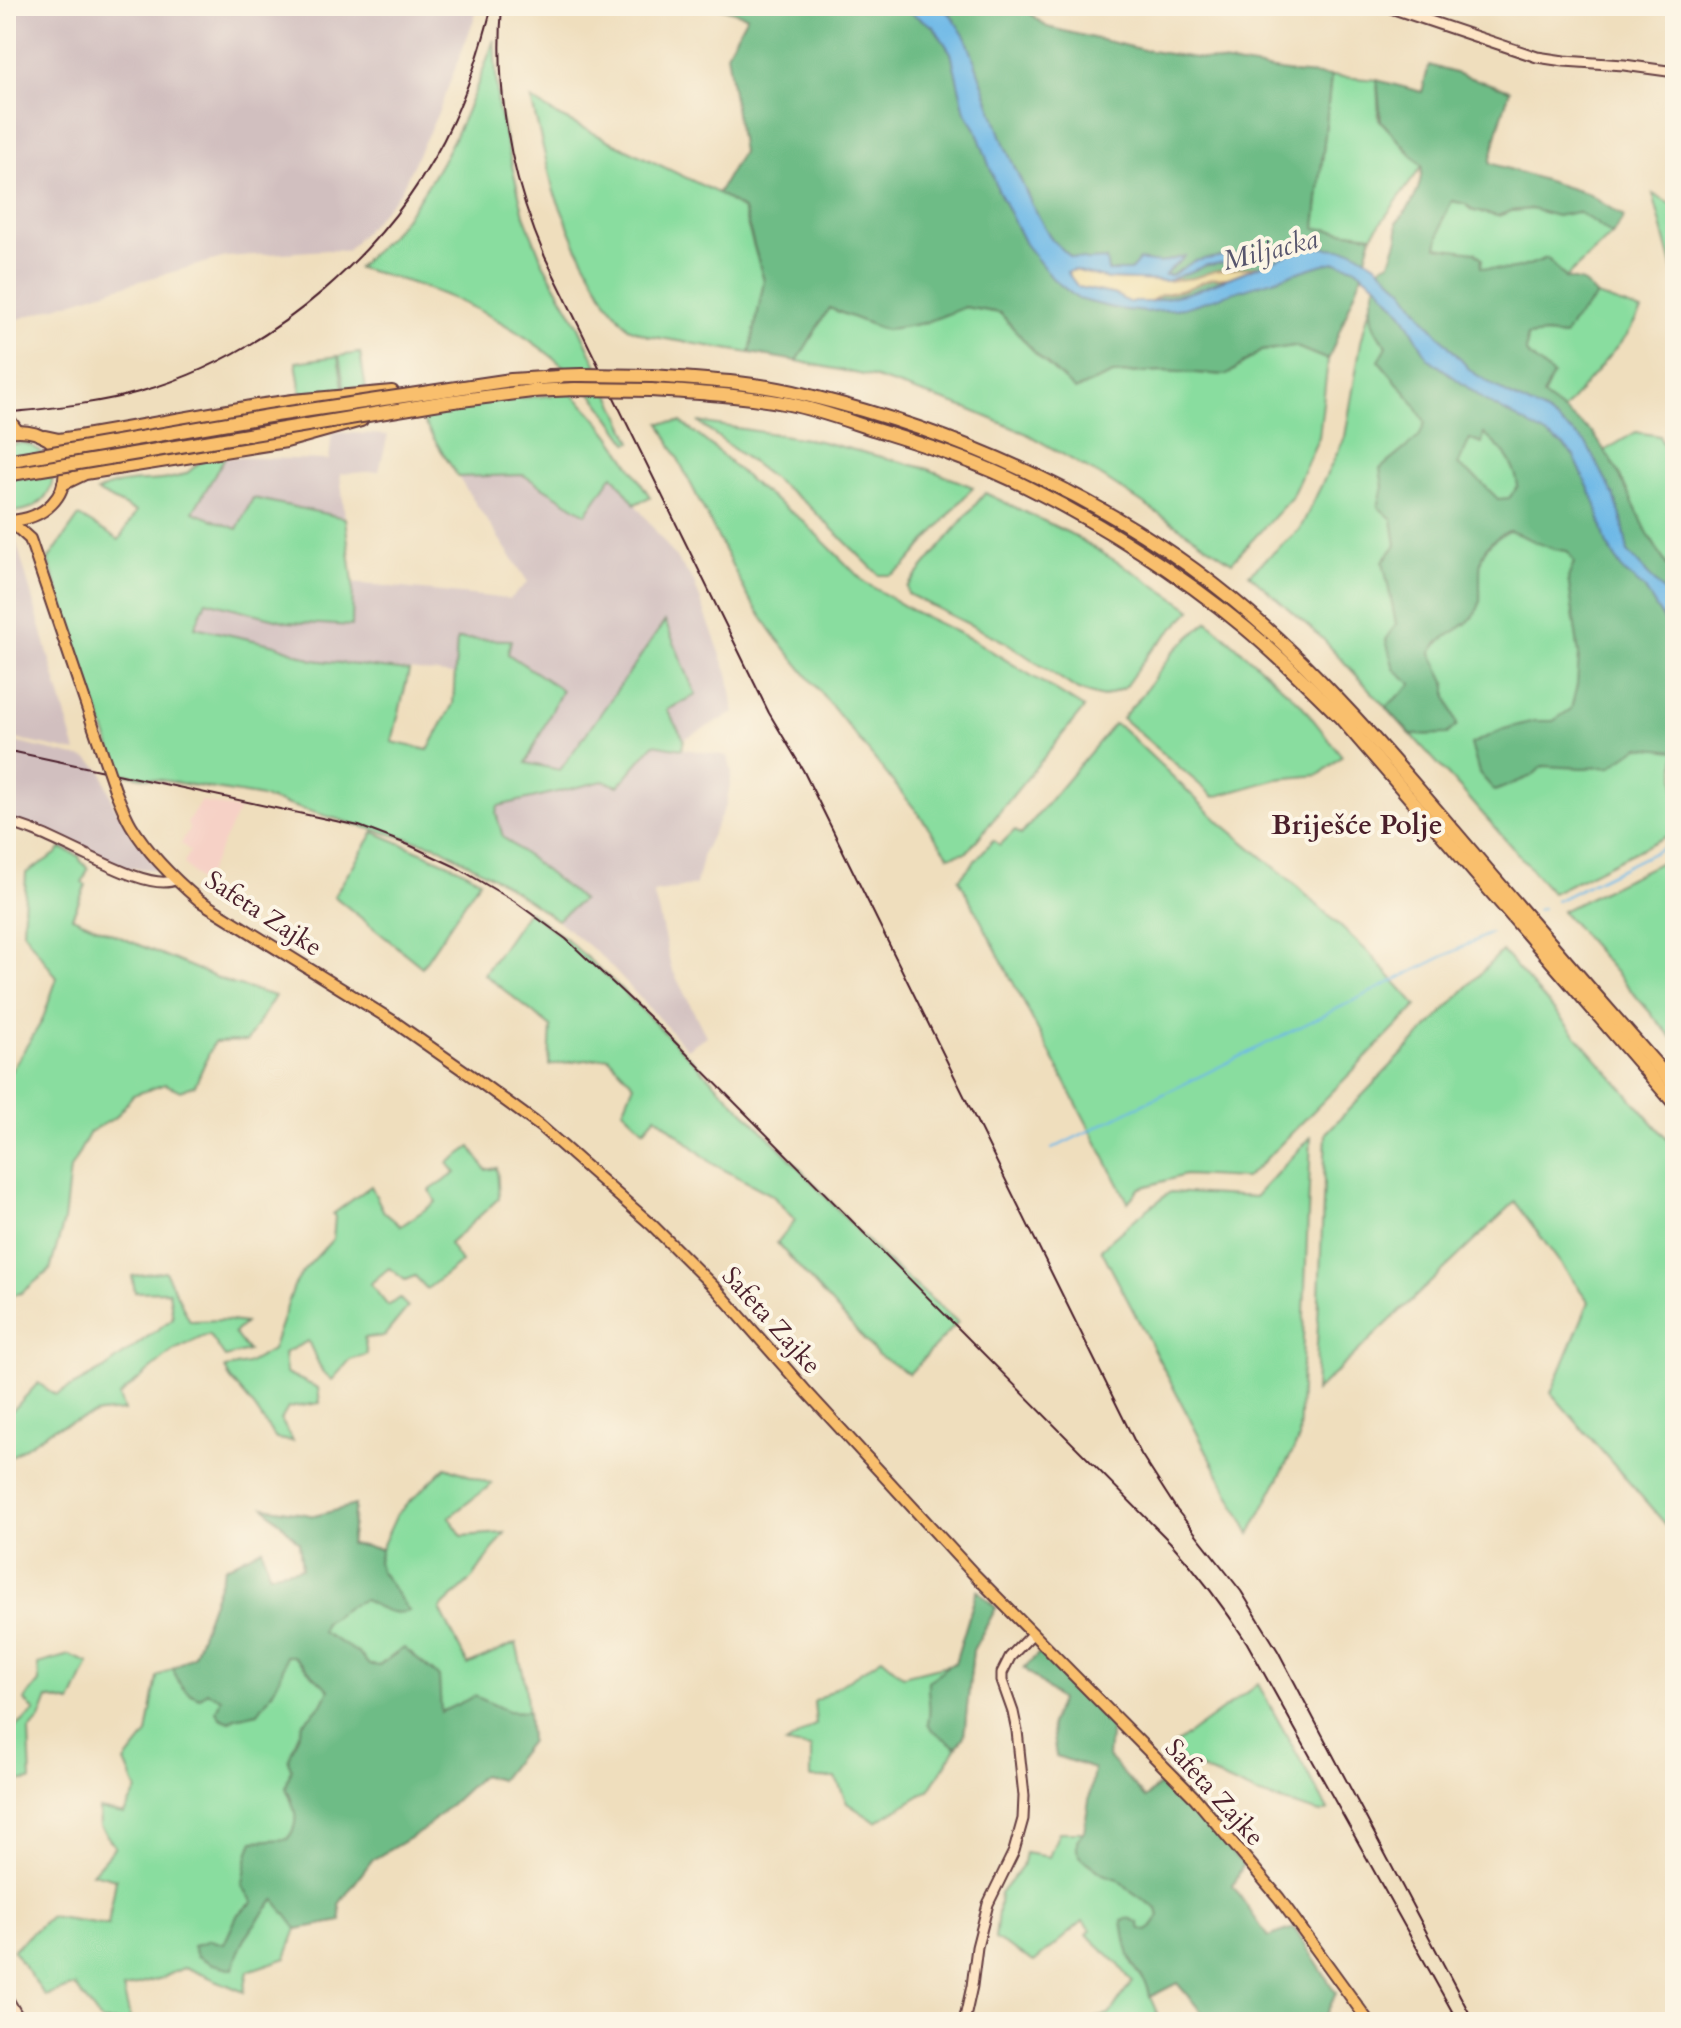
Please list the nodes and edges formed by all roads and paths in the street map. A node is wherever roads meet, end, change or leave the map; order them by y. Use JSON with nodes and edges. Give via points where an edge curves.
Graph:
{"nodes":[{"id":1,"x":1385,"y":6,"type":"edge"},
{"id":2,"x":1675,"y":72,"type":"edge"},
{"id":3,"x":559,"y":377,"type":"junction"},
{"id":4,"x":383,"y":413,"type":"junction"},
{"id":5,"x":6,"y":415,"type":"edge"},
{"id":6,"x":12,"y":431,"type":"edge"},
{"id":7,"x":45,"y":437,"type":"junction"},
{"id":8,"x":6,"y":461,"type":"edge"},
{"id":9,"x":6,"y":475,"type":"edge"},
{"id":10,"x":64,"y":483,"type":"junction"},
{"id":11,"x":37,"y":516,"type":"junction"},
{"id":12,"x":8,"y":522,"type":"edge"},
{"id":13,"x":30,"y":539,"type":"junction"},
{"id":14,"x":6,"y":823,"type":"edge"},
{"id":15,"x":175,"y":880,"type":"junction"},
{"id":16,"x":1675,"y":1086,"type":"edge"},
{"id":17,"x":1675,"y":1104,"type":"edge"},
{"id":18,"x":1032,"y":1634,"type":"junction"},
{"id":19,"x":6,"y":1996,"type":"edge"},
{"id":20,"x":21,"y":2022,"type":"edge"},
{"id":21,"x":964,"y":2022,"type":"edge"},
{"id":22,"x":1369,"y":2022,"type":"edge"}],
"edges":[{"from":1,"to":2,"type":"main road","via":[[1537,57]]},
{"from":3,"to":7,"type":"highway","bridge":true,"via":[[519,375],[293,401],[69,439]]},
{"from":3,"to":8,"type":"highway","bridge":true,"via":[[313,409]]},
{"from":3,"to":16,"type":"highway","bridge":true,"via":[[652,376],[804,394],[923,429],[998,459],[1128,525],[1199,573],[1303,662]]},
{"from":4,"to":9,"type":"highway","bridge":true},
{"from":4,"to":10,"type":"highway","bridge":true,"via":[[286,441],[85,473]]},
{"from":4,"to":17,"type":"highway","bridge":true,"via":[[532,391],[738,396],[792,405],[921,444],[1028,487],[1171,573],[1291,669],[1340,717]]},
{"from":5,"to":6,"type":"main road"},
{"from":6,"to":7,"type":"main road"},
{"from":7,"to":10,"type":"main road","via":[[59,452]]},
{"from":10,"to":11,"type":"main road","via":[[48,509]]},
{"from":11,"to":12,"type":"main road"},
{"from":11,"to":13,"type":"main road"},
{"from":12,"to":13,"type":"main road"},
{"from":13,"to":15,"type":"main road","bridge":true,"via":[[115,790],[130,824]]},
{"from":14,"to":15,"type":"main road","name":"Safeta Zajke","via":[[30,828],[140,877]]},
{"from":15,"to":18,"type":"main road","name":"Safeta Zajke","via":[[473,1077],[624,1199],[717,1290]]},
{"from":18,"to":21,"type":"main road","via":[[1002,1673],[1017,1731],[1023,1819],[981,1928]]},
{"from":18,"to":22,"type":"main road","name":"Safeta Zajke","via":[[1203,1807],[1279,1898]]},
{"from":19,"to":20,"type":"main road"}]}
